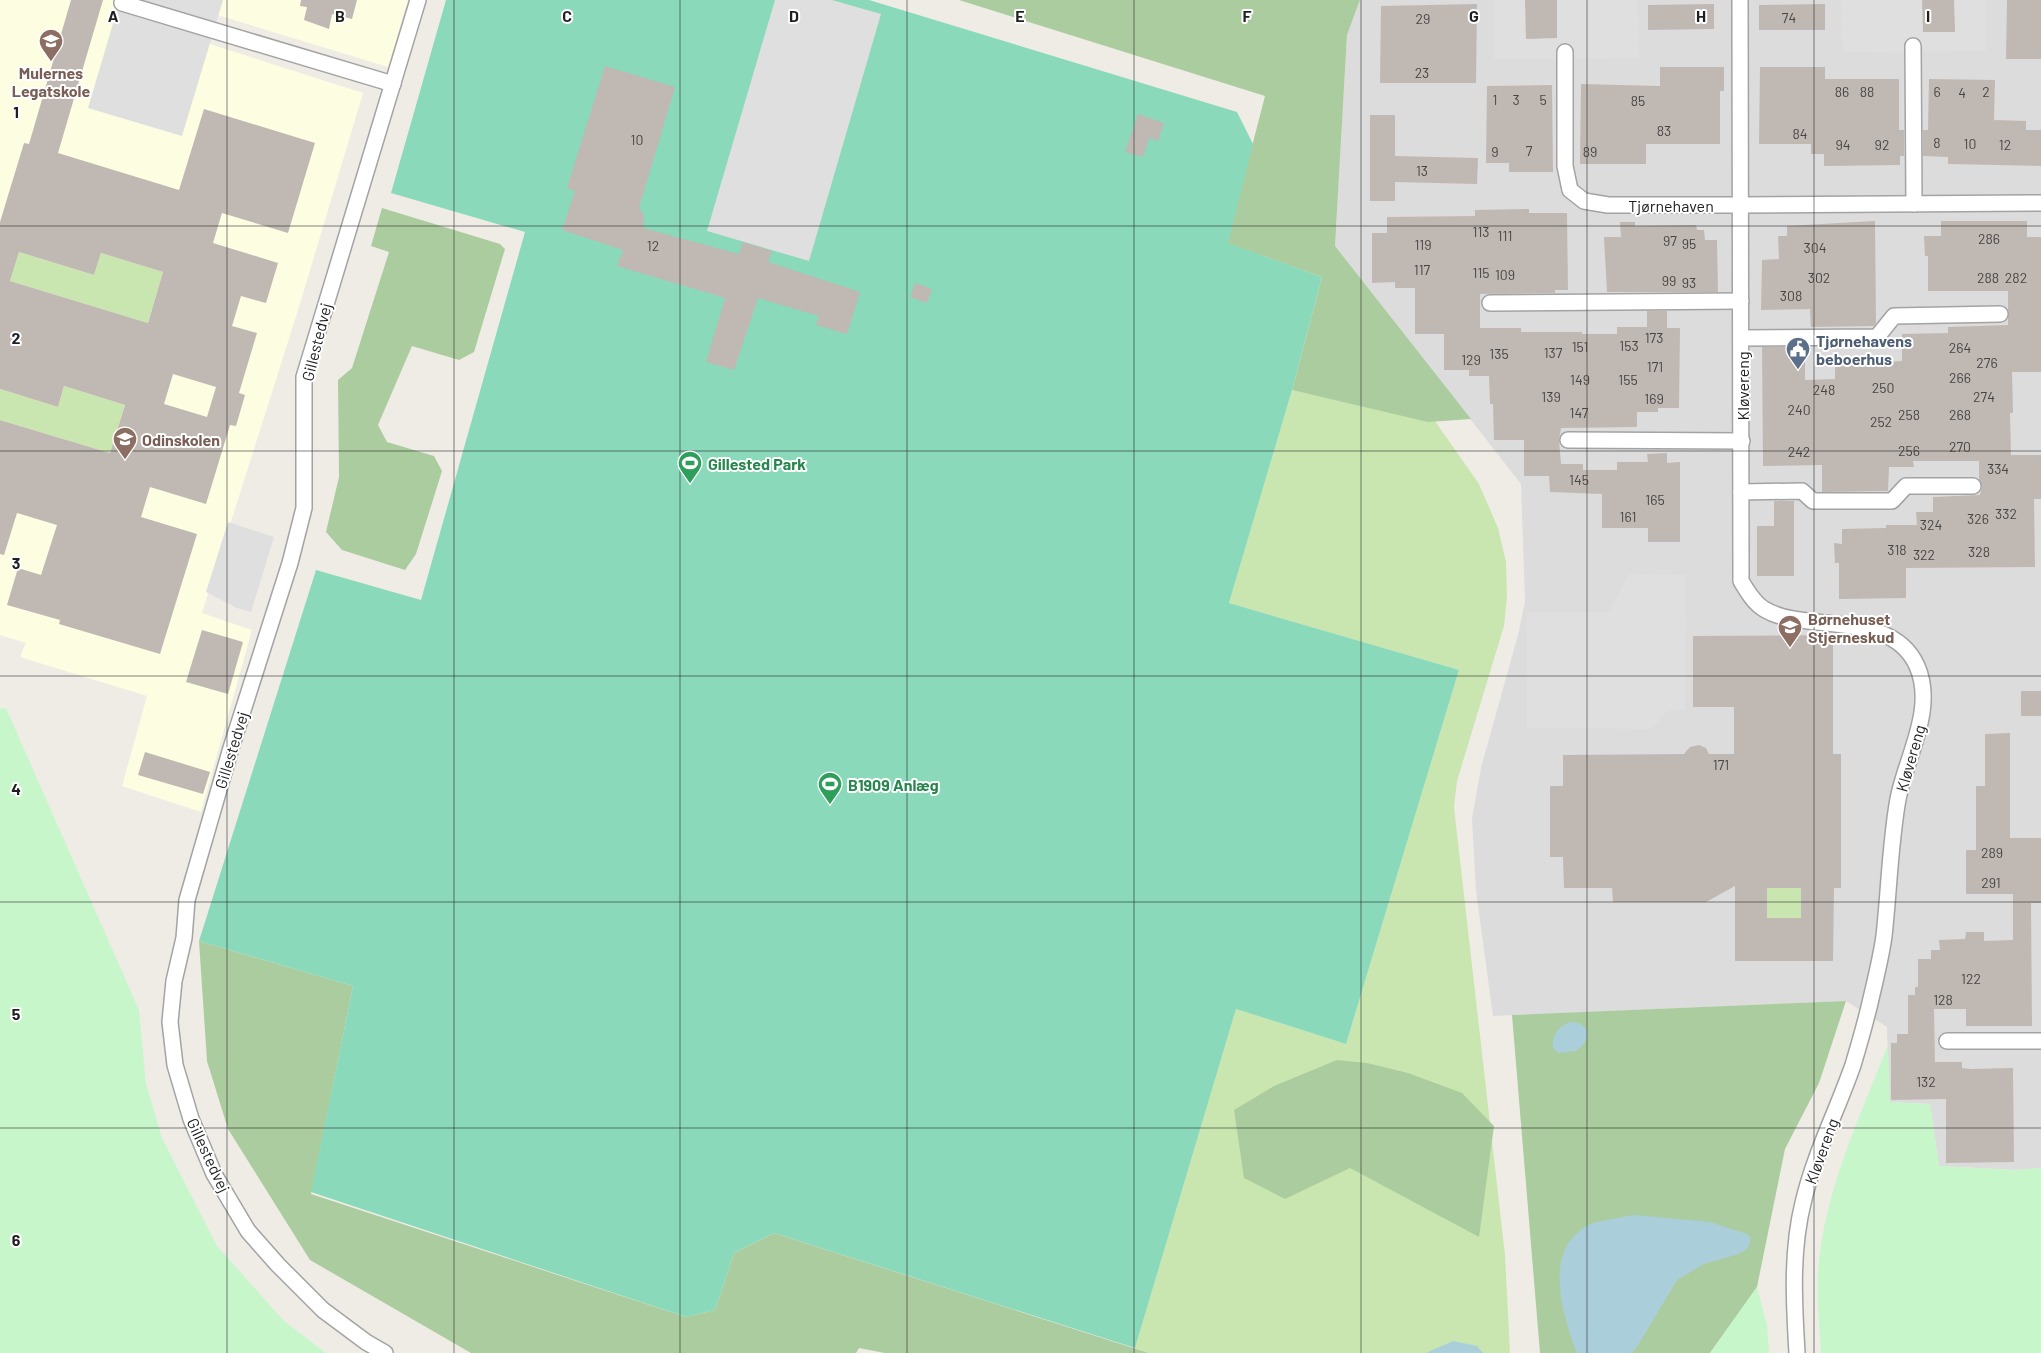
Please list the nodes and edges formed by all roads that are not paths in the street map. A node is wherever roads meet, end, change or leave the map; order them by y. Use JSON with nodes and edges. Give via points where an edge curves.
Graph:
{"nodes":[{"id":1,"x":418,"y":0,"type":"edge"},
{"id":2,"x":1740,"y":0,"type":"edge"},
{"id":3,"x":122,"y":3,"type":"dead end"},
{"id":4,"x":1913,"y":46,"type":"dead end"},
{"id":5,"x":1566,"y":52,"type":"dead end"},
{"id":6,"x":393,"y":84,"type":"junction"},
{"id":7,"x":2041,"y":203,"type":"edge"},
{"id":8,"x":1914,"y":204,"type":"junction"},
{"id":9,"x":1741,"y":205,"type":"junction"},
{"id":10,"x":1741,"y":301,"type":"junction"},
{"id":11,"x":1490,"y":303,"type":"dead end"},
{"id":12,"x":2000,"y":314,"type":"dead end"},
{"id":13,"x":1742,"y":338,"type":"junction"},
{"id":14,"x":1568,"y":440,"type":"dead end"},
{"id":15,"x":1742,"y":441,"type":"junction"},
{"id":16,"x":1973,"y":486,"type":"dead end"},
{"id":17,"x":1742,"y":492,"type":"junction"},
{"id":18,"x":1947,"y":1041,"type":"dead end"},
{"id":19,"x":2041,"y":1041,"type":"edge"},
{"id":20,"x":385,"y":1353,"type":"edge"},
{"id":21,"x":1797,"y":1353,"type":"edge"}],
"edges":[{"from":1,"to":6,"type":"street","name":"Gillestedvej"},
{"from":2,"to":9,"type":"street","name":"Kløvereng"},
{"from":3,"to":6,"type":"street"},
{"from":4,"to":8,"type":"street"},
{"from":5,"to":9,"type":"street","name":"Tjørnehaven","via":[[1565,166],[1570,190],[1584,201],[1608,204]]},
{"from":6,"to":20,"type":"street","name":"Gillestedvej","via":[[304,377],[304,508],[187,900],[170,1022],[175,1064],[191,1119],[214,1174],[248,1231],[323,1310]]},
{"from":7,"to":8,"type":"street","name":"Tjørnehaven"},
{"from":8,"to":9,"type":"street","name":"Tjørnehaven"},
{"from":9,"to":10,"type":"street","name":"Kløvereng"},
{"from":10,"to":11,"type":"street"},
{"from":10,"to":13,"type":"street","name":"Kløvereng"},
{"from":12,"to":13,"type":"street","via":[[1894,316],[1877,338]]},
{"from":13,"to":15,"type":"street","name":"Kløvereng"},
{"from":14,"to":15,"type":"street"},
{"from":15,"to":17,"type":"street","name":"Kløvereng"},
{"from":16,"to":17,"type":"street","via":[[1906,486],[1892,501],[1813,501],[1802,491]]},
{"from":17,"to":21,"type":"street","name":"Kløvereng","via":[[1741,581],[1749,594],[1764,609],[1785,617],[1853,625],[1883,635],[1901,646],[1917,665],[1922,682],[1922,718],[1898,800],[1884,940],[1853,1064],[1802,1203],[1795,1254]]},
{"from":18,"to":19,"type":"street"}]}
